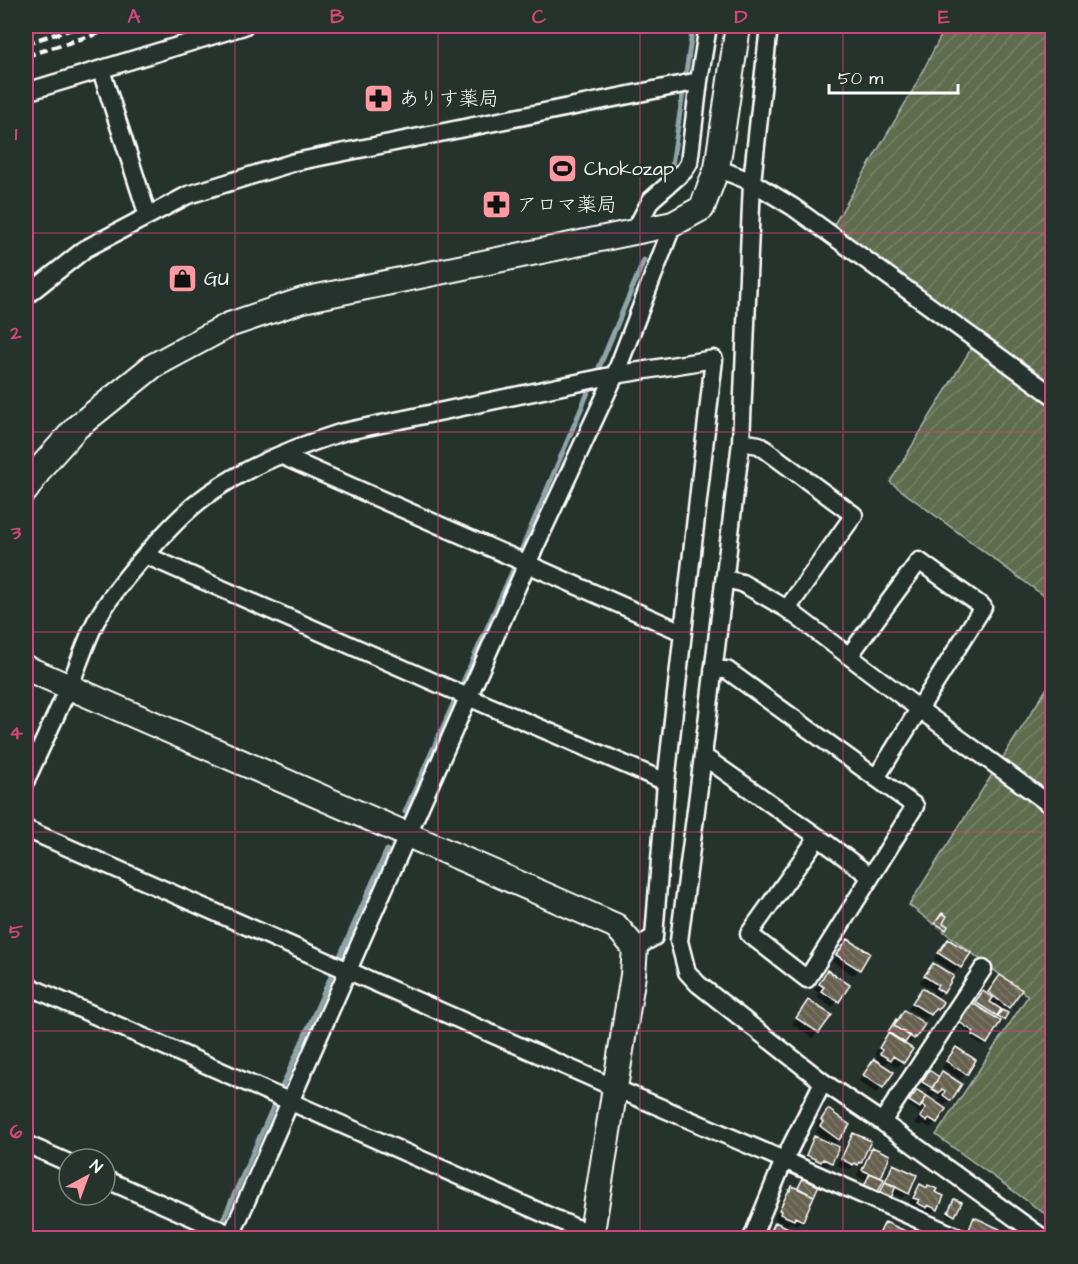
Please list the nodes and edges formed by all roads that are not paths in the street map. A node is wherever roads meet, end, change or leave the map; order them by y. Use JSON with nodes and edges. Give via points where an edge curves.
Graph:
{"nodes":[{"id":1,"x":244,"y":26,"type":"edge"},
{"id":2,"x":708,"y":26,"type":"edge"},
{"id":3,"x":738,"y":26,"type":"edge"},
{"id":4,"x":769,"y":26,"type":"edge"},
{"id":5,"x":101,"y":70,"type":"junction"},
{"id":6,"x":694,"y":82,"type":"junction"},
{"id":7,"x":26,"y":92,"type":"edge"},
{"id":8,"x":717,"y":168,"type":"junction"},
{"id":9,"x":752,"y":182,"type":"junction"},
{"id":10,"x":148,"y":216,"type":"junction"},
{"id":11,"x":673,"y":224,"type":"junction"},
{"id":12,"x":634,"y":232,"type":"junction"},
{"id":13,"x":26,"y":296,"type":"edge"},
{"id":14,"x":609,"y":377,"type":"junction"},
{"id":15,"x":1053,"y":395,"type":"edge"},
{"id":16,"x":741,"y":442,"type":"junction"},
{"id":17,"x":280,"y":455,"type":"junction"},
{"id":18,"x":26,"y":490,"type":"edge"},
{"id":19,"x":145,"y":555,"type":"junction"},
{"id":20,"x":520,"y":561,"type":"junction"},
{"id":21,"x":725,"y":579,"type":"junction"},
{"id":22,"x":787,"y":609,"type":"junction"},
{"id":23,"x":682,"y":632,"type":"junction"},
{"id":24,"x":849,"y":656,"type":"junction"},
{"id":25,"x":26,"y":668,"type":"edge"},
{"id":26,"x":713,"y":670,"type":"junction"},
{"id":27,"x":68,"y":688,"type":"junction"},
{"id":28,"x":461,"y":694,"type":"junction"},
{"id":29,"x":919,"y":709,"type":"junction"},
{"id":30,"x":704,"y":756,"type":"junction"},
{"id":31,"x":876,"y":778,"type":"junction"},
{"id":32,"x":26,"y":780,"type":"edge"},
{"id":33,"x":666,"y":782,"type":"junction"},
{"id":34,"x":1053,"y":806,"type":"edge"},
{"id":35,"x":26,"y":829,"type":"edge"},
{"id":36,"x":408,"y":835,"type":"junction"},
{"id":37,"x":818,"y":837,"type":"junction"},
{"id":38,"x":870,"y":876,"type":"junction"},
{"id":39,"x":679,"y":941,"type":"junction"},
{"id":40,"x":644,"y":943,"type":"junction"},
{"id":41,"x":340,"y":967,"type":"junction"},
{"id":42,"x":983,"y":969,"type":"dead end"},
{"id":43,"x":26,"y":985,"type":"edge"},
{"id":44,"x":823,"y":1082,"type":"junction"},
{"id":45,"x":615,"y":1088,"type":"junction"},
{"id":46,"x":283,"y":1099,"type":"junction"},
{"id":47,"x":882,"y":1122,"type":"junction"},
{"id":48,"x":26,"y":1144,"type":"edge"},
{"id":49,"x":57,"y":1158,"type":"edge"},
{"id":50,"x":784,"y":1160,"type":"junction"},
{"id":51,"x":117,"y":1184,"type":"edge"},
{"id":52,"x":228,"y":1234,"type":"edge"},
{"id":53,"x":591,"y":1237,"type":"edge"},
{"id":54,"x":752,"y":1239,"type":"edge"},
{"id":55,"x":960,"y":1239,"type":"edge"},
{"id":56,"x":1043,"y":1239,"type":"edge"}],
"edges":[{"from":1,"to":5,"type":"street"},
{"from":2,"to":6,"type":"street"},
{"from":3,"to":8,"type":"street"},
{"from":4,"to":9,"type":"street"},
{"from":5,"to":7,"type":"street"},
{"from":5,"to":10,"type":"street"},
{"from":6,"to":10,"type":"street","via":[[295,162],[188,195]]},
{"from":6,"to":12,"type":"street","via":[[689,163],[651,200]]},
{"from":8,"to":9,"type":"street"},
{"from":8,"to":11,"type":"street","via":[[702,208]]},
{"from":9,"to":15,"type":"street","via":[[793,207]]},
{"from":9,"to":16,"type":"street"},
{"from":10,"to":13,"type":"street","via":[[86,249]]},
{"from":11,"to":12,"type":"street"},
{"from":11,"to":14,"type":"street"},
{"from":12,"to":18,"type":"street","via":[[303,300],[229,325],[153,366],[77,427]]},
{"from":14,"to":17,"type":"street","via":[[343,432]]},
{"from":14,"to":20,"type":"street"},
{"from":14,"to":23,"type":"street","via":[[714,359]]},
{"from":16,"to":21,"type":"street"},
{"from":16,"to":22,"type":"street","via":[[759,445],[854,515]]},
{"from":17,"to":19,"type":"street","via":[[207,495]]},
{"from":17,"to":20,"type":"street"},
{"from":19,"to":27,"type":"street","via":[[96,621]]},
{"from":19,"to":28,"type":"street"},
{"from":20,"to":23,"type":"street"},
{"from":20,"to":28,"type":"street"},
{"from":21,"to":22,"type":"street","via":[[742,583]]},
{"from":21,"to":26,"type":"street"},
{"from":22,"to":24,"type":"street"},
{"from":23,"to":33,"type":"street"},
{"from":24,"to":29,"type":"street"},
{"from":24,"to":29,"type":"street","via":[[919,561],[983,607]]},
{"from":25,"to":27,"type":"street"},
{"from":26,"to":30,"type":"street"},
{"from":26,"to":31,"type":"street","via":[[727,670]]},
{"from":27,"to":32,"type":"street"},
{"from":27,"to":36,"type":"street"},
{"from":28,"to":33,"type":"street"},
{"from":28,"to":36,"type":"street"},
{"from":29,"to":31,"type":"street"},
{"from":29,"to":34,"type":"street"},
{"from":30,"to":37,"type":"street"},
{"from":30,"to":39,"type":"street"},
{"from":31,"to":38,"type":"street","via":[[915,806]]},
{"from":33,"to":40,"type":"street"},
{"from":35,"to":41,"type":"street"},
{"from":36,"to":40,"type":"street","via":[[616,926]]},
{"from":36,"to":41,"type":"street"},
{"from":37,"to":38,"type":"street"},
{"from":37,"to":38,"type":"street","via":[[749,934],[807,979]]},
{"from":39,"to":40,"type":"street"},
{"from":39,"to":44,"type":"street","via":[[687,972],[698,984]]},
{"from":40,"to":45,"type":"street","via":[[633,975]]},
{"from":41,"to":45,"type":"street"},
{"from":41,"to":46,"type":"street"},
{"from":42,"to":47,"type":"street"},
{"from":43,"to":46,"type":"street"},
{"from":44,"to":47,"type":"street"},
{"from":44,"to":50,"type":"street"},
{"from":45,"to":50,"type":"street"},
{"from":45,"to":53,"type":"street"},
{"from":46,"to":52,"type":"street"},
{"from":46,"to":53,"type":"street"},
{"from":47,"to":56,"type":"street"},
{"from":48,"to":49,"type":"street"},
{"from":50,"to":54,"type":"street"},
{"from":50,"to":55,"type":"street"},
{"from":51,"to":52,"type":"street"}]}
